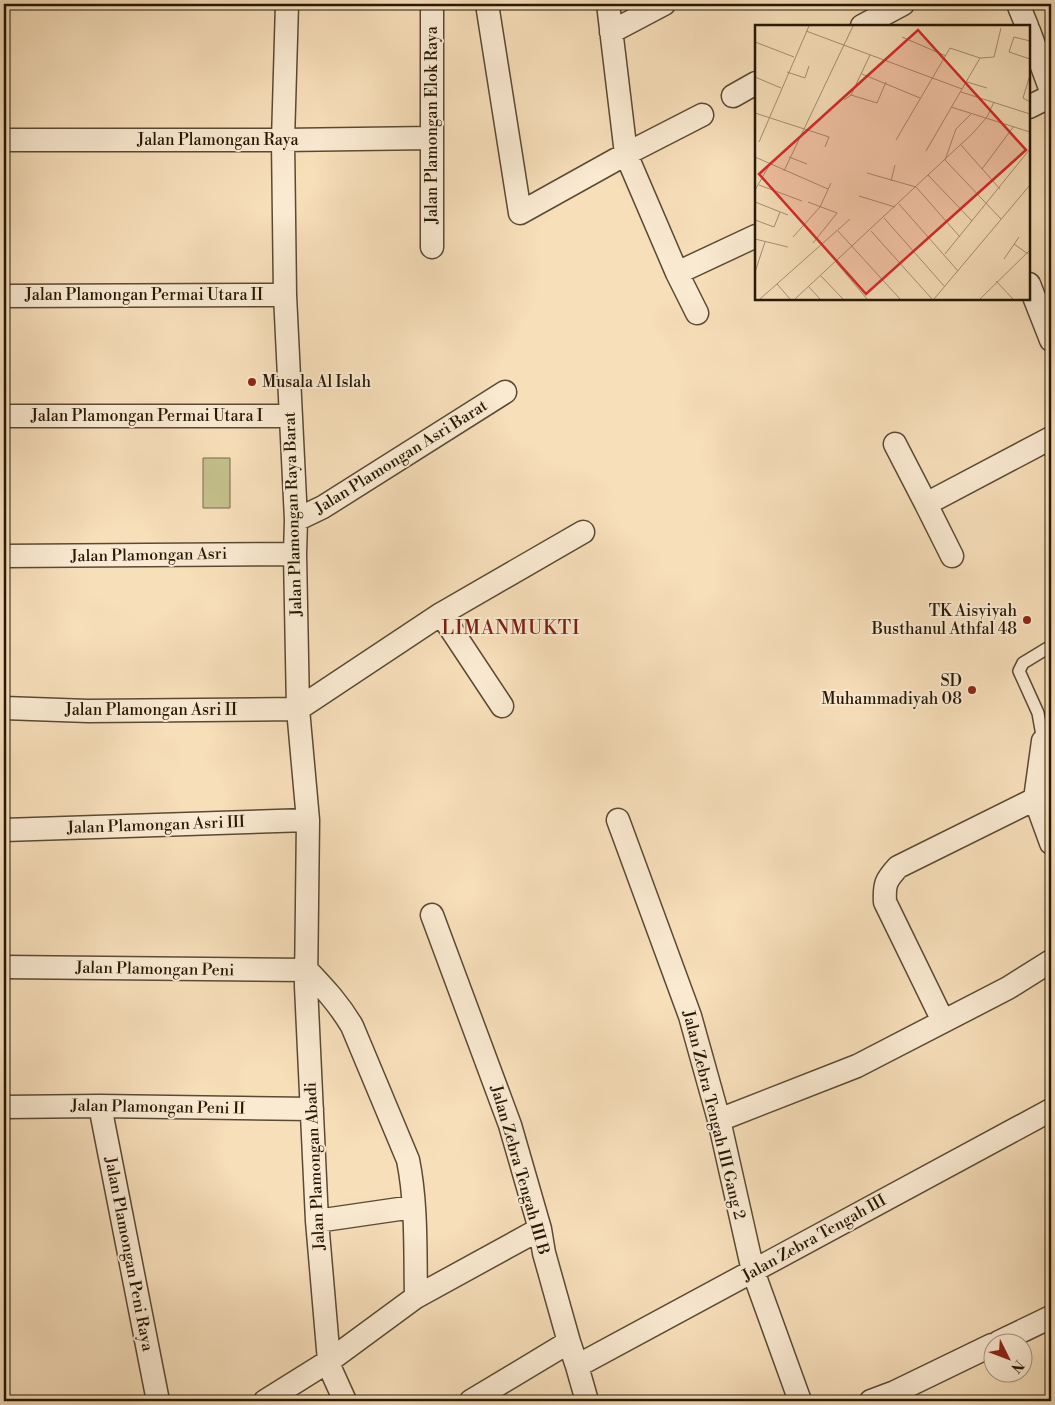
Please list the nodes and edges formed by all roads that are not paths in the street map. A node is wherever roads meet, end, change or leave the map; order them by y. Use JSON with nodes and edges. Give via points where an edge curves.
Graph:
{"nodes":[{"id":1,"x":287,"y":4,"type":"edge"},
{"id":2,"x":432,"y":4,"type":"edge"},
{"id":3,"x":488,"y":4,"type":"edge"},
{"id":4,"x":608,"y":4,"type":"edge"},
{"id":5,"x":664,"y":4,"type":"edge"},
{"id":6,"x":903,"y":4,"type":"edge"},
{"id":7,"x":1018,"y":4,"type":"edge"},
{"id":8,"x":864,"y":25,"type":"edge"},
{"id":9,"x":1027,"y":25,"type":"edge"},
{"id":10,"x":611,"y":32,"type":"junction"},
{"id":11,"x":1030,"y":34,"type":"edge"},
{"id":12,"x":755,"y":84,"type":"edge"},
{"id":13,"x":1051,"y":91,"type":"edge"},
{"id":14,"x":733,"y":96,"type":"dead end"},
{"id":15,"x":1051,"y":96,"type":"edge"},
{"id":16,"x":1030,"y":106,"type":"edge"},
{"id":17,"x":702,"y":115,"type":"dead end"},
{"id":18,"x":432,"y":138,"type":"junction"},
{"id":19,"x":4,"y":140,"type":"edge"},
{"id":20,"x":283,"y":140,"type":"junction"},
{"id":21,"x":626,"y":154,"type":"junction"},
{"id":22,"x":755,"y":236,"type":"edge"},
{"id":23,"x":432,"y":247,"type":"dead end"},
{"id":24,"x":677,"y":273,"type":"junction"},
{"id":25,"x":1030,"y":287,"type":"edge"},
{"id":26,"x":285,"y":295,"type":"junction"},
{"id":27,"x":4,"y":296,"type":"edge"},
{"id":28,"x":697,"y":313,"type":"dead end"},
{"id":29,"x":1051,"y":340,"type":"edge"},
{"id":30,"x":505,"y":392,"type":"dead end"},
{"id":31,"x":4,"y":416,"type":"edge"},
{"id":32,"x":290,"y":416,"type":"junction"},
{"id":33,"x":1051,"y":438,"type":"edge"},
{"id":34,"x":895,"y":444,"type":"dead end"},
{"id":35,"x":926,"y":504,"type":"junction"},
{"id":36,"x":296,"y":520,"type":"junction"},
{"id":37,"x":583,"y":532,"type":"dead end"},
{"id":38,"x":295,"y":554,"type":"junction"},
{"id":39,"x":4,"y":556,"type":"edge"},
{"id":40,"x":952,"y":556,"type":"dead end"},
{"id":41,"x":441,"y":614,"type":"junction"},
{"id":42,"x":1051,"y":646,"type":"edge"},
{"id":43,"x":502,"y":706,"type":"dead end"},
{"id":44,"x":4,"y":708,"type":"edge"},
{"id":45,"x":298,"y":709,"type":"junction"},
{"id":46,"x":1043,"y":741,"type":"joint"},
{"id":47,"x":1035,"y":799,"type":"junction"},
{"id":48,"x":308,"y":820,"type":"junction"},
{"id":49,"x":618,"y":820,"type":"dead end"},
{"id":50,"x":4,"y":830,"type":"edge"},
{"id":51,"x":1051,"y":843,"type":"edge"},
{"id":52,"x":432,"y":915,"type":"dead end"},
{"id":53,"x":1051,"y":961,"type":"edge"},
{"id":54,"x":4,"y":967,"type":"edge"},
{"id":55,"x":307,"y":970,"type":"junction"},
{"id":56,"x":943,"y":1021,"type":"junction"},
{"id":57,"x":100,"y":1106,"type":"junction"},
{"id":58,"x":4,"y":1107,"type":"edge"},
{"id":59,"x":312,"y":1109,"type":"junction"},
{"id":60,"x":1051,"y":1110,"type":"edge"},
{"id":61,"x":719,"y":1120,"type":"junction"},
{"id":62,"x":413,"y":1207,"type":"junction"},
{"id":63,"x":317,"y":1221,"type":"junction"},
{"id":64,"x":540,"y":1229,"type":"junction"},
{"id":65,"x":753,"y":1271,"type":"junction"},
{"id":66,"x":416,"y":1297,"type":"junction"},
{"id":67,"x":1051,"y":1317,"type":"edge"},
{"id":68,"x":1019,"y":1332,"type":"edge"},
{"id":69,"x":569,"y":1342,"type":"junction"},
{"id":70,"x":982,"y":1350,"type":"edge"},
{"id":71,"x":329,"y":1361,"type":"junction"},
{"id":72,"x":577,"y":1366,"type":"junction"},
{"id":73,"x":158,"y":1401,"type":"edge"},
{"id":74,"x":265,"y":1401,"type":"edge"},
{"id":75,"x":345,"y":1401,"type":"edge"},
{"id":76,"x":470,"y":1401,"type":"edge"},
{"id":77,"x":587,"y":1401,"type":"edge"},
{"id":78,"x":800,"y":1401,"type":"edge"},
{"id":79,"x":872,"y":1401,"type":"edge"}],
"edges":[{"from":1,"to":20,"type":"street","name":"Jalan Plamongan Raya Barat"},
{"from":2,"to":18,"type":"street","name":"Jalan Plamongan Elok Raya"},
{"from":3,"to":21,"type":"street","via":[[520,213]]},
{"from":4,"to":10,"type":"street"},
{"from":5,"to":10,"type":"street"},
{"from":6,"to":8,"type":"street"},
{"from":7,"to":9,"type":"street"},
{"from":10,"to":21,"type":"street"},
{"from":11,"to":13,"type":"street"},
{"from":12,"to":14,"type":"street"},
{"from":15,"to":16,"type":"street"},
{"from":17,"to":21,"type":"street"},
{"from":18,"to":20,"type":"street","name":"Jalan Plamongan Raya"},
{"from":18,"to":23,"type":"street","name":"Jalan Plamongan Elok Raya"},
{"from":19,"to":20,"type":"street","name":"Jalan Plamongan Raya"},
{"from":20,"to":26,"type":"street","name":"Jalan Plamongan Raya Barat"},
{"from":21,"to":24,"type":"street"},
{"from":22,"to":24,"type":"street"},
{"from":24,"to":28,"type":"street"},
{"from":25,"to":29,"type":"street"},
{"from":26,"to":27,"type":"street","name":"Jalan Plamongan Permai Utara II"},
{"from":26,"to":32,"type":"street","name":"Jalan Plamongan Raya Barat"},
{"from":30,"to":36,"type":"street","name":"Jalan Plamongan Asri Barat","via":[[323,507]]},
{"from":31,"to":32,"type":"street","name":"Jalan Plamongan Permai Utara I"},
{"from":32,"to":36,"type":"street","name":"Jalan Plamongan Raya Barat"},
{"from":33,"to":35,"type":"street"},
{"from":34,"to":35,"type":"street"},
{"from":35,"to":40,"type":"street"},
{"from":36,"to":38,"type":"street","name":"Jalan Plamongan Raya Barat"},
{"from":37,"to":41,"type":"street"},
{"from":38,"to":39,"type":"street","name":"Jalan Plamongan Asri"},
{"from":38,"to":45,"type":"street","name":"Jalan Plamongan Raya Barat"},
{"from":41,"to":43,"type":"street"},
{"from":41,"to":45,"type":"street"},
{"from":42,"to":46,"type":"lane","via":[[1023,663],[1019,672],[1038,713]]},
{"from":44,"to":45,"type":"street","name":"Jalan Plamongan Asri II","via":[[88,711]]},
{"from":45,"to":48,"type":"street","name":"Jalan Plamongan Abadi"},
{"from":46,"to":47,"type":"street"},
{"from":47,"to":51,"type":"street"},
{"from":47,"to":56,"type":"street","via":[[898,867],[884,887],[885,902]]},
{"from":48,"to":50,"type":"street","name":"Jalan Plamongan Asri III"},
{"from":48,"to":55,"type":"street","name":"Jalan Plamongan Abadi"},
{"from":49,"to":61,"type":"street","name":"Jalan Zebra Tengah III Gang 2","via":[[690,1016]]},
{"from":52,"to":64,"type":"street","name":"Jalan Zebra Tengah III B","via":[[510,1125]]},
{"from":53,"to":56,"type":"street","via":[[1008,988]]},
{"from":54,"to":55,"type":"street","name":"Jalan Plamongan Peni"},
{"from":55,"to":59,"type":"street","name":"Jalan Plamongan Abadi"},
{"from":55,"to":62,"type":"street","via":[[342,1008],[352,1026],[408,1160]]},
{"from":56,"to":61,"type":"street","via":[[857,1066]]},
{"from":57,"to":58,"type":"street","name":"Jalan Plamongan Peni II"},
{"from":57,"to":59,"type":"street","name":"Jalan Plamongan Peni II"},
{"from":57,"to":73,"type":"street","name":"Jalan Plamongan Peni Raya"},
{"from":59,"to":63,"type":"street","name":"Jalan Plamongan Abadi"},
{"from":60,"to":65,"type":"street","name":"Jalan Zebra Tengah III"},
{"from":61,"to":65,"type":"street","name":"Jalan Zebra Tengah III Gang 2"},
{"from":62,"to":63,"type":"street"},
{"from":62,"to":66,"type":"street"},
{"from":63,"to":71,"type":"street","name":"Jalan Plamongan Abadi"},
{"from":64,"to":66,"type":"street"},
{"from":64,"to":69,"type":"street","name":"Jalan Zebra Tengah III B"},
{"from":65,"to":72,"type":"street","name":"Jalan Zebra Tengah III"},
{"from":65,"to":78,"type":"street","name":"Jalan Zebra Tengah III Gang 2"},
{"from":66,"to":71,"type":"street"},
{"from":67,"to":68,"type":"street"},
{"from":69,"to":72,"type":"street","name":"Jalan Zebra Tengah III B"},
{"from":69,"to":76,"type":"street"},
{"from":70,"to":79,"type":"street"},
{"from":71,"to":74,"type":"street"},
{"from":71,"to":75,"type":"street","name":"Jalan Plamongan Abadi"},
{"from":72,"to":77,"type":"street","name":"Jalan Zebra Tengah III B"}]}
